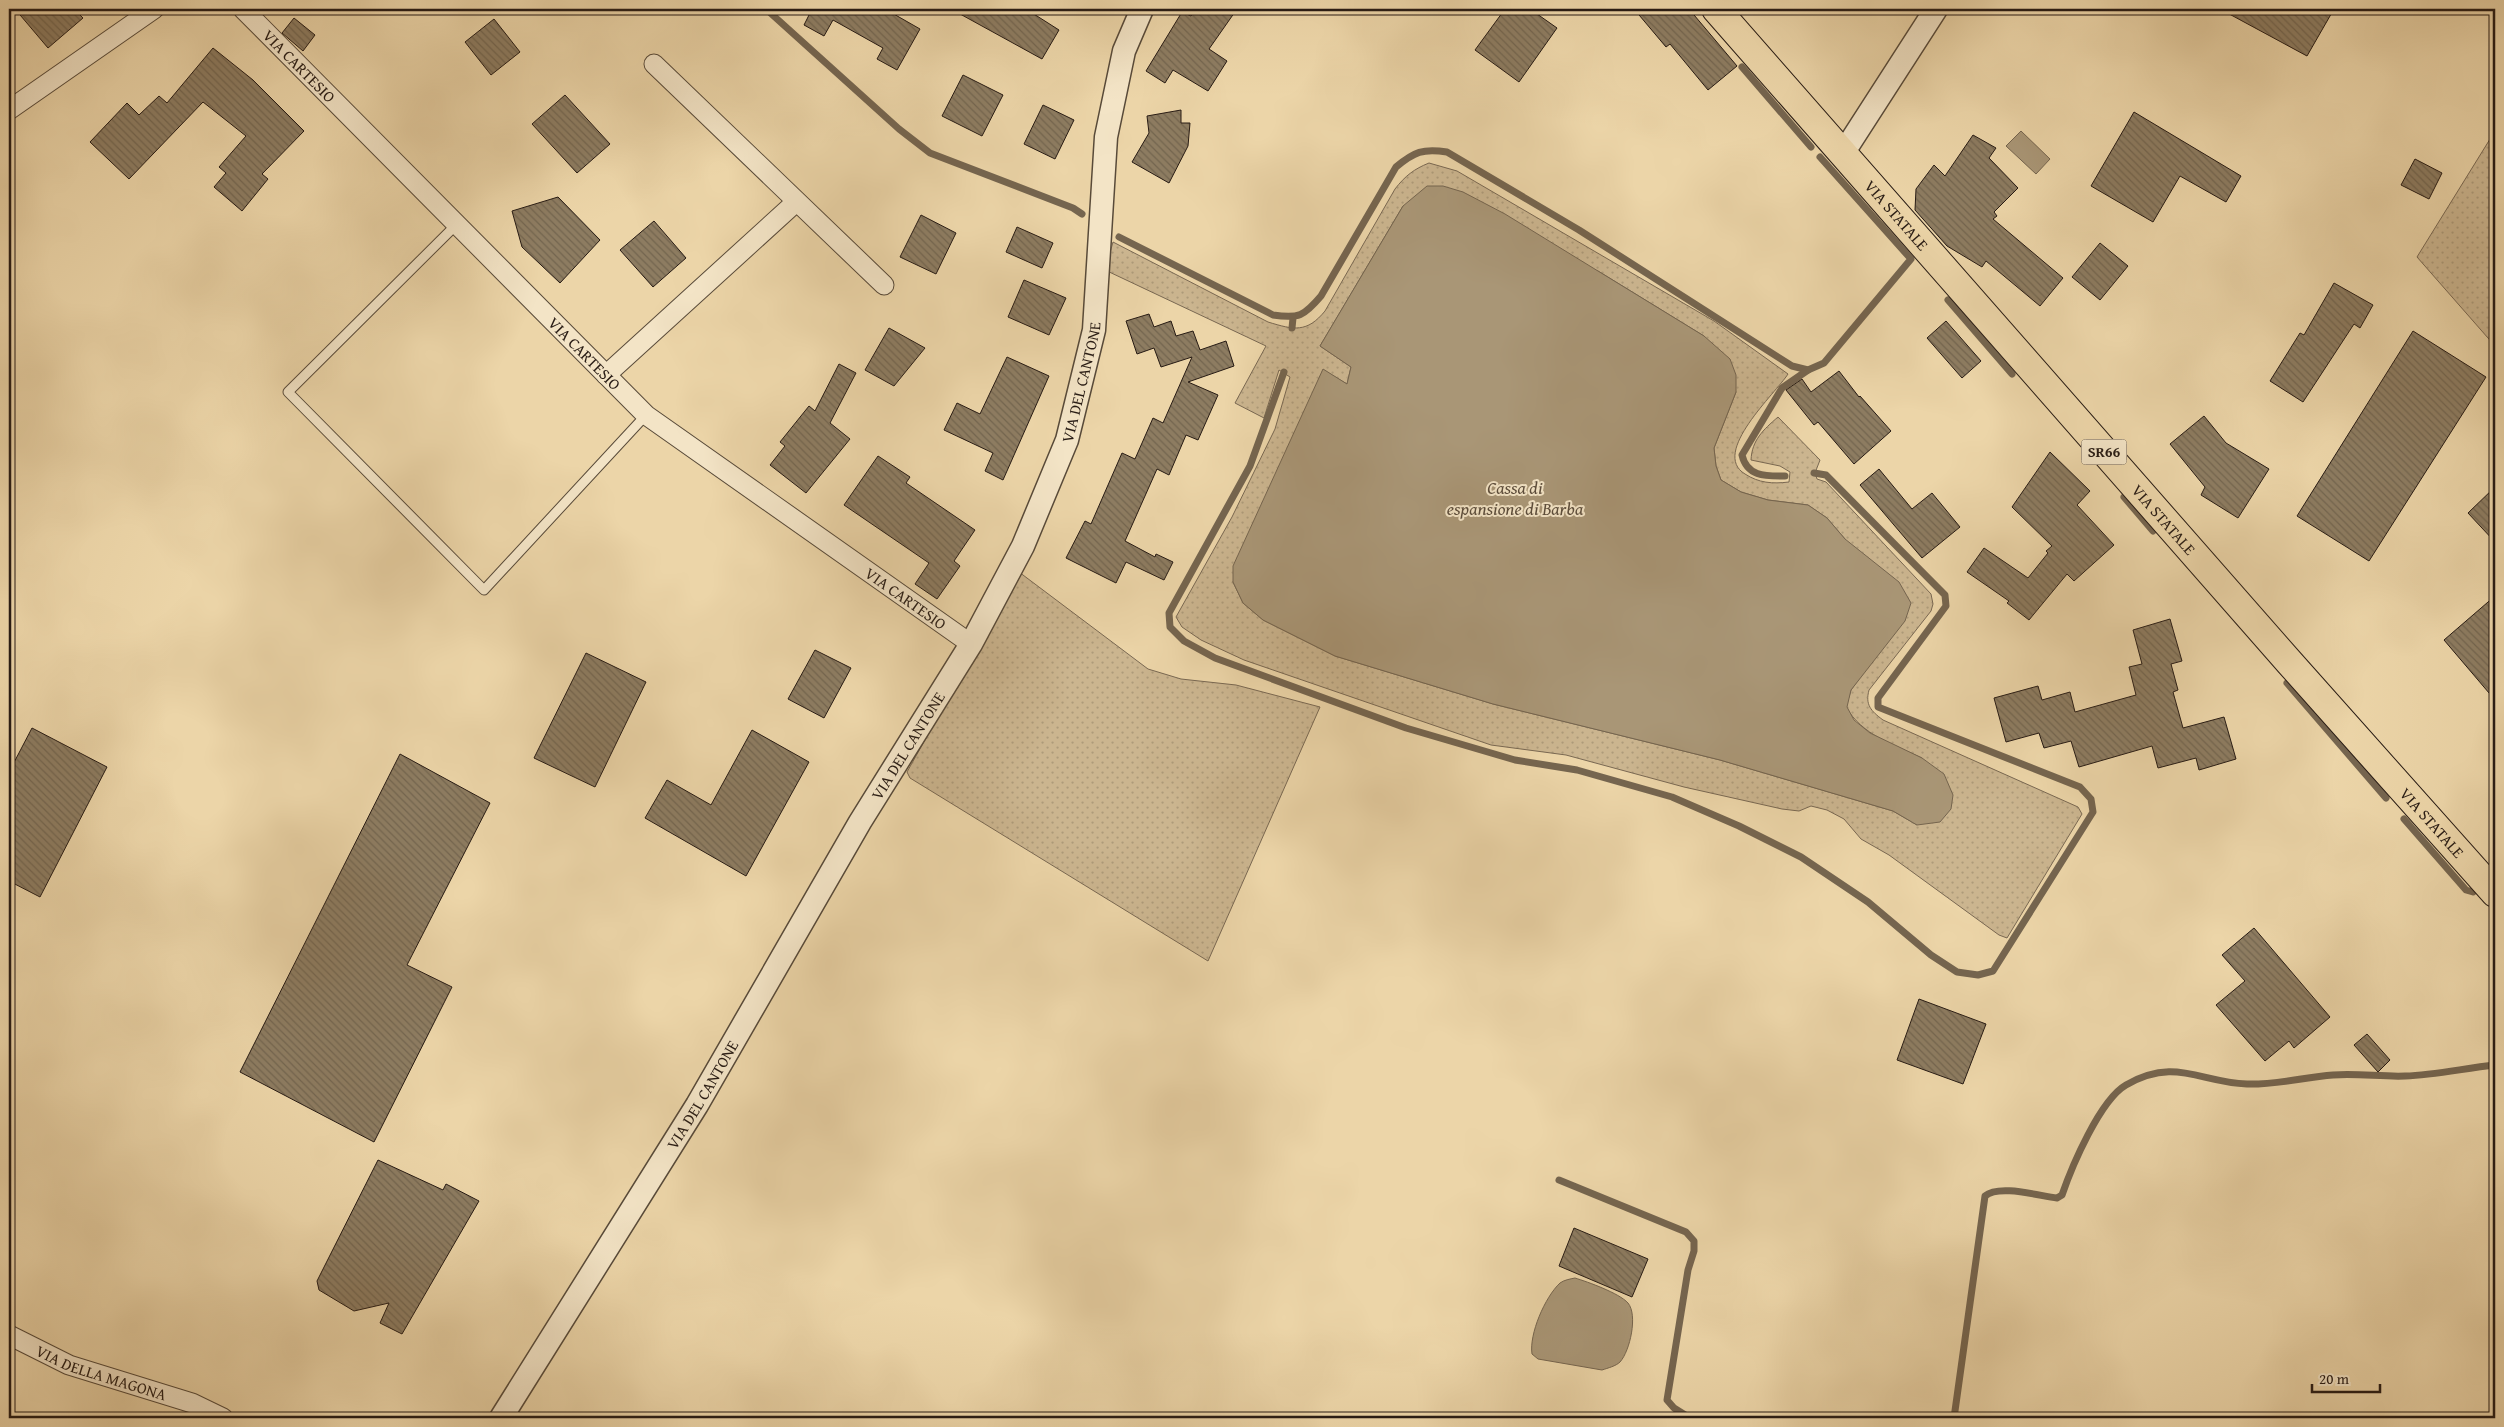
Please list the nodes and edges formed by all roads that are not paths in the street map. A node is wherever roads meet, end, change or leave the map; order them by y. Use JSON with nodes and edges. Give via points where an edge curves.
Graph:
{"nodes":[{"id":1,"x":154,"y":9,"type":"edge"},
{"id":2,"x":243,"y":9,"type":"edge"},
{"id":3,"x":1142,"y":9,"type":"edge"},
{"id":4,"x":1716,"y":9,"type":"edge"},
{"id":5,"x":1936,"y":9,"type":"edge"},
{"id":6,"x":654,"y":64,"type":"dead end"},
{"id":7,"x":9,"y":110,"type":"edge"},
{"id":8,"x":1838,"y":150,"type":"junction"},
{"id":9,"x":796,"y":202,"type":"junction"},
{"id":10,"x":457,"y":224,"type":"junction"},
{"id":11,"x":884,"y":285,"type":"dead end"},
{"id":12,"x":606,"y":375,"type":"junction"},
{"id":13,"x":646,"y":415,"type":"junction"},
{"id":14,"x":971,"y":644,"type":"junction"},
{"id":15,"x":2495,"y":893,"type":"edge"},
{"id":16,"x":9,"y":1335,"type":"edge"},
{"id":17,"x":223,"y":1418,"type":"edge"},
{"id":18,"x":501,"y":1418,"type":"edge"}],
"edges":[{"from":1,"to":7,"type":"street"},
{"from":2,"to":10,"type":"street","name":"VIA CARTESIO"},
{"from":3,"to":14,"type":"street","name":"VIA DEL CANTONE","via":[[1124,51],[1106,136],[1094,330],[1067,440],[1023,546]]},
{"from":4,"to":8,"type":"main road","name":"VIA STATALE","number":"SR66"},
{"from":5,"to":8,"type":"street","via":[[1849,144]]},
{"from":6,"to":9,"type":"street"},
{"from":8,"to":15,"type":"main road","name":"VIA STATALE","number":"SR66"},
{"from":9,"to":11,"type":"street"},
{"from":9,"to":12,"type":"street"},
{"from":10,"to":12,"type":"street","name":"VIA CARTESIO"},
{"from":10,"to":13,"type":"lane","via":[[288,392],[484,590]]},
{"from":12,"to":13,"type":"street","name":"VIA CARTESIO"},
{"from":13,"to":14,"type":"street","name":"VIA CARTESIO"},
{"from":14,"to":18,"type":"street","name":"VIA DEL CANTONE","via":[[860,822],[697,1105]]},
{"from":16,"to":17,"type":"street","name":"VIA DELLA MAGONA","via":[[69,1365],[192,1402]]}]}
